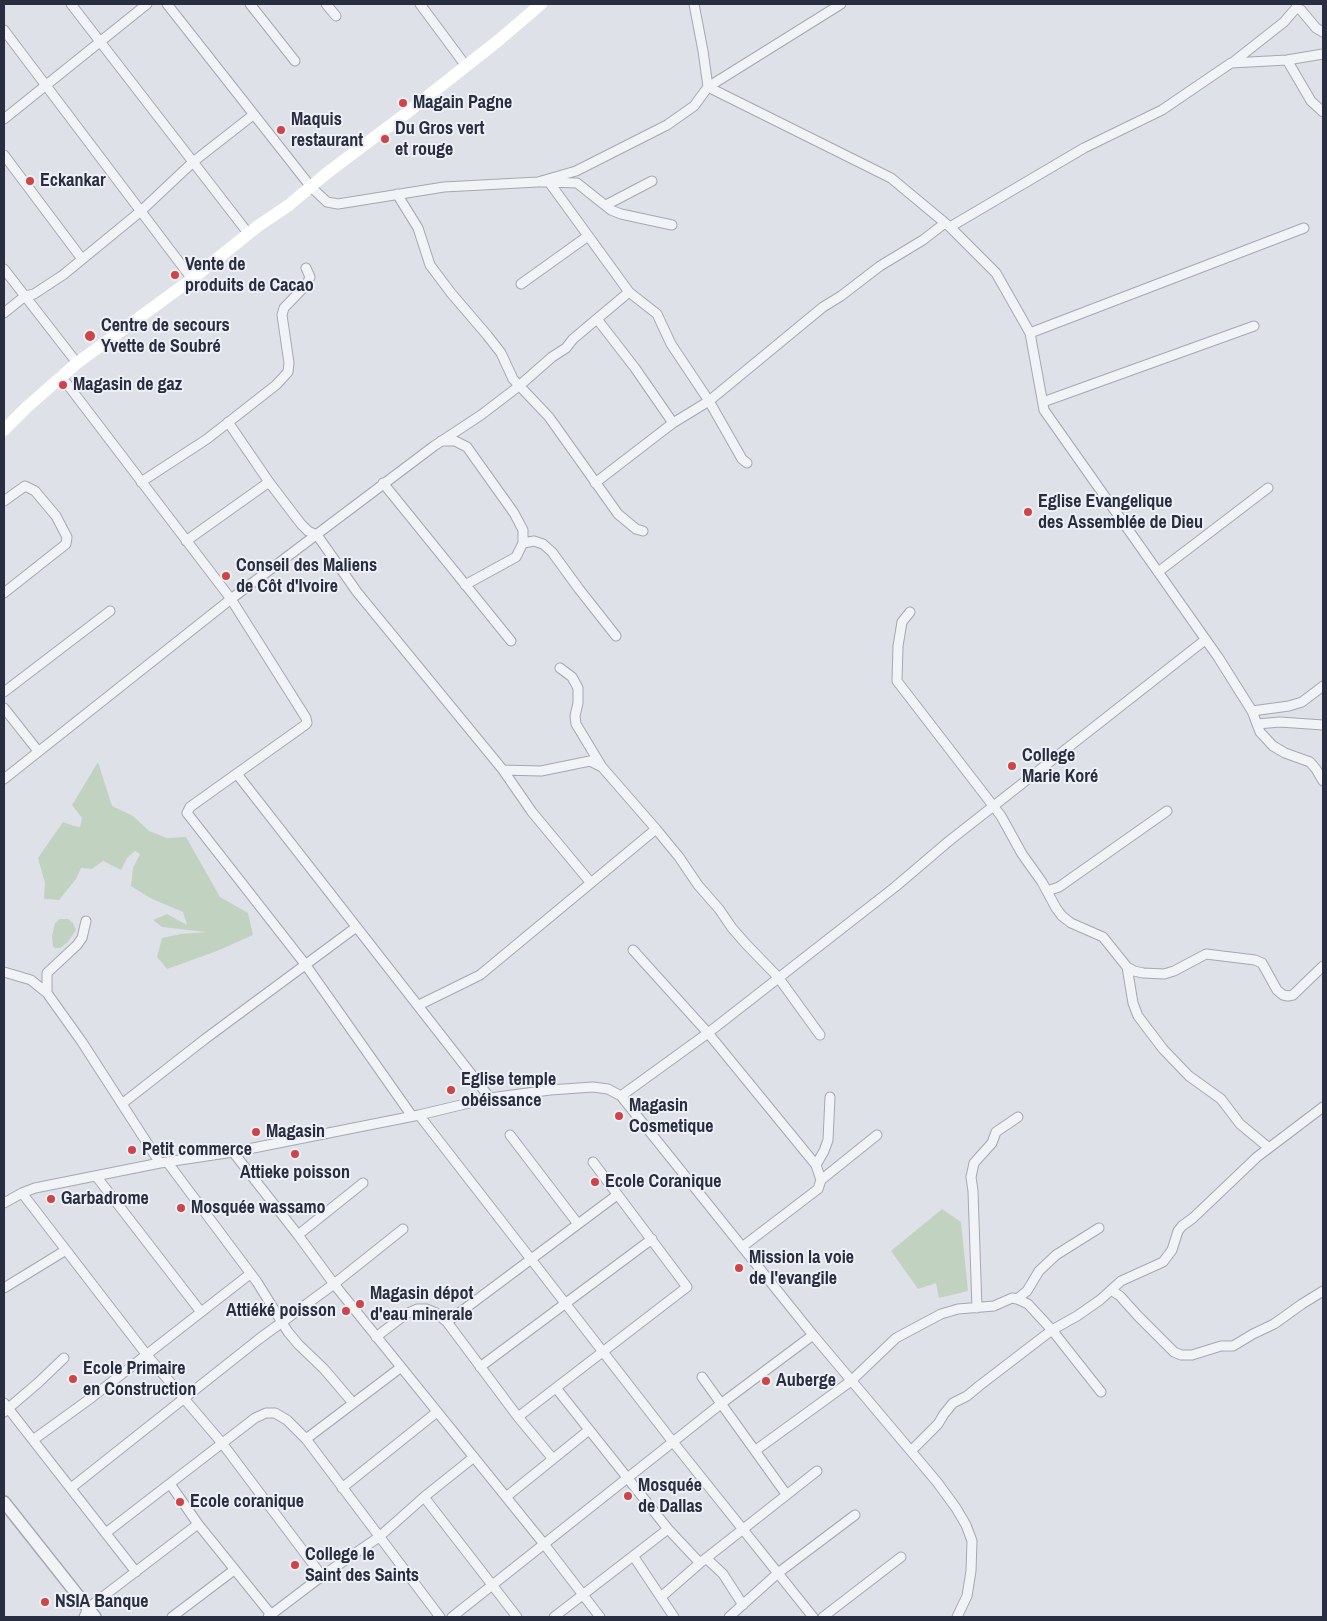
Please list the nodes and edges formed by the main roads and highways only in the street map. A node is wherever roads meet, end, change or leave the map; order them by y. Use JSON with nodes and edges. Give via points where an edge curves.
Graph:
{"nodes":[{"id":1,"x":541,"y":4,"type":"edge"},
{"id":2,"x":4,"y":430,"type":"edge"}],
"edges":[{"from":1,"to":2,"type":"main road","via":[[289,205],[77,363]]}]}
